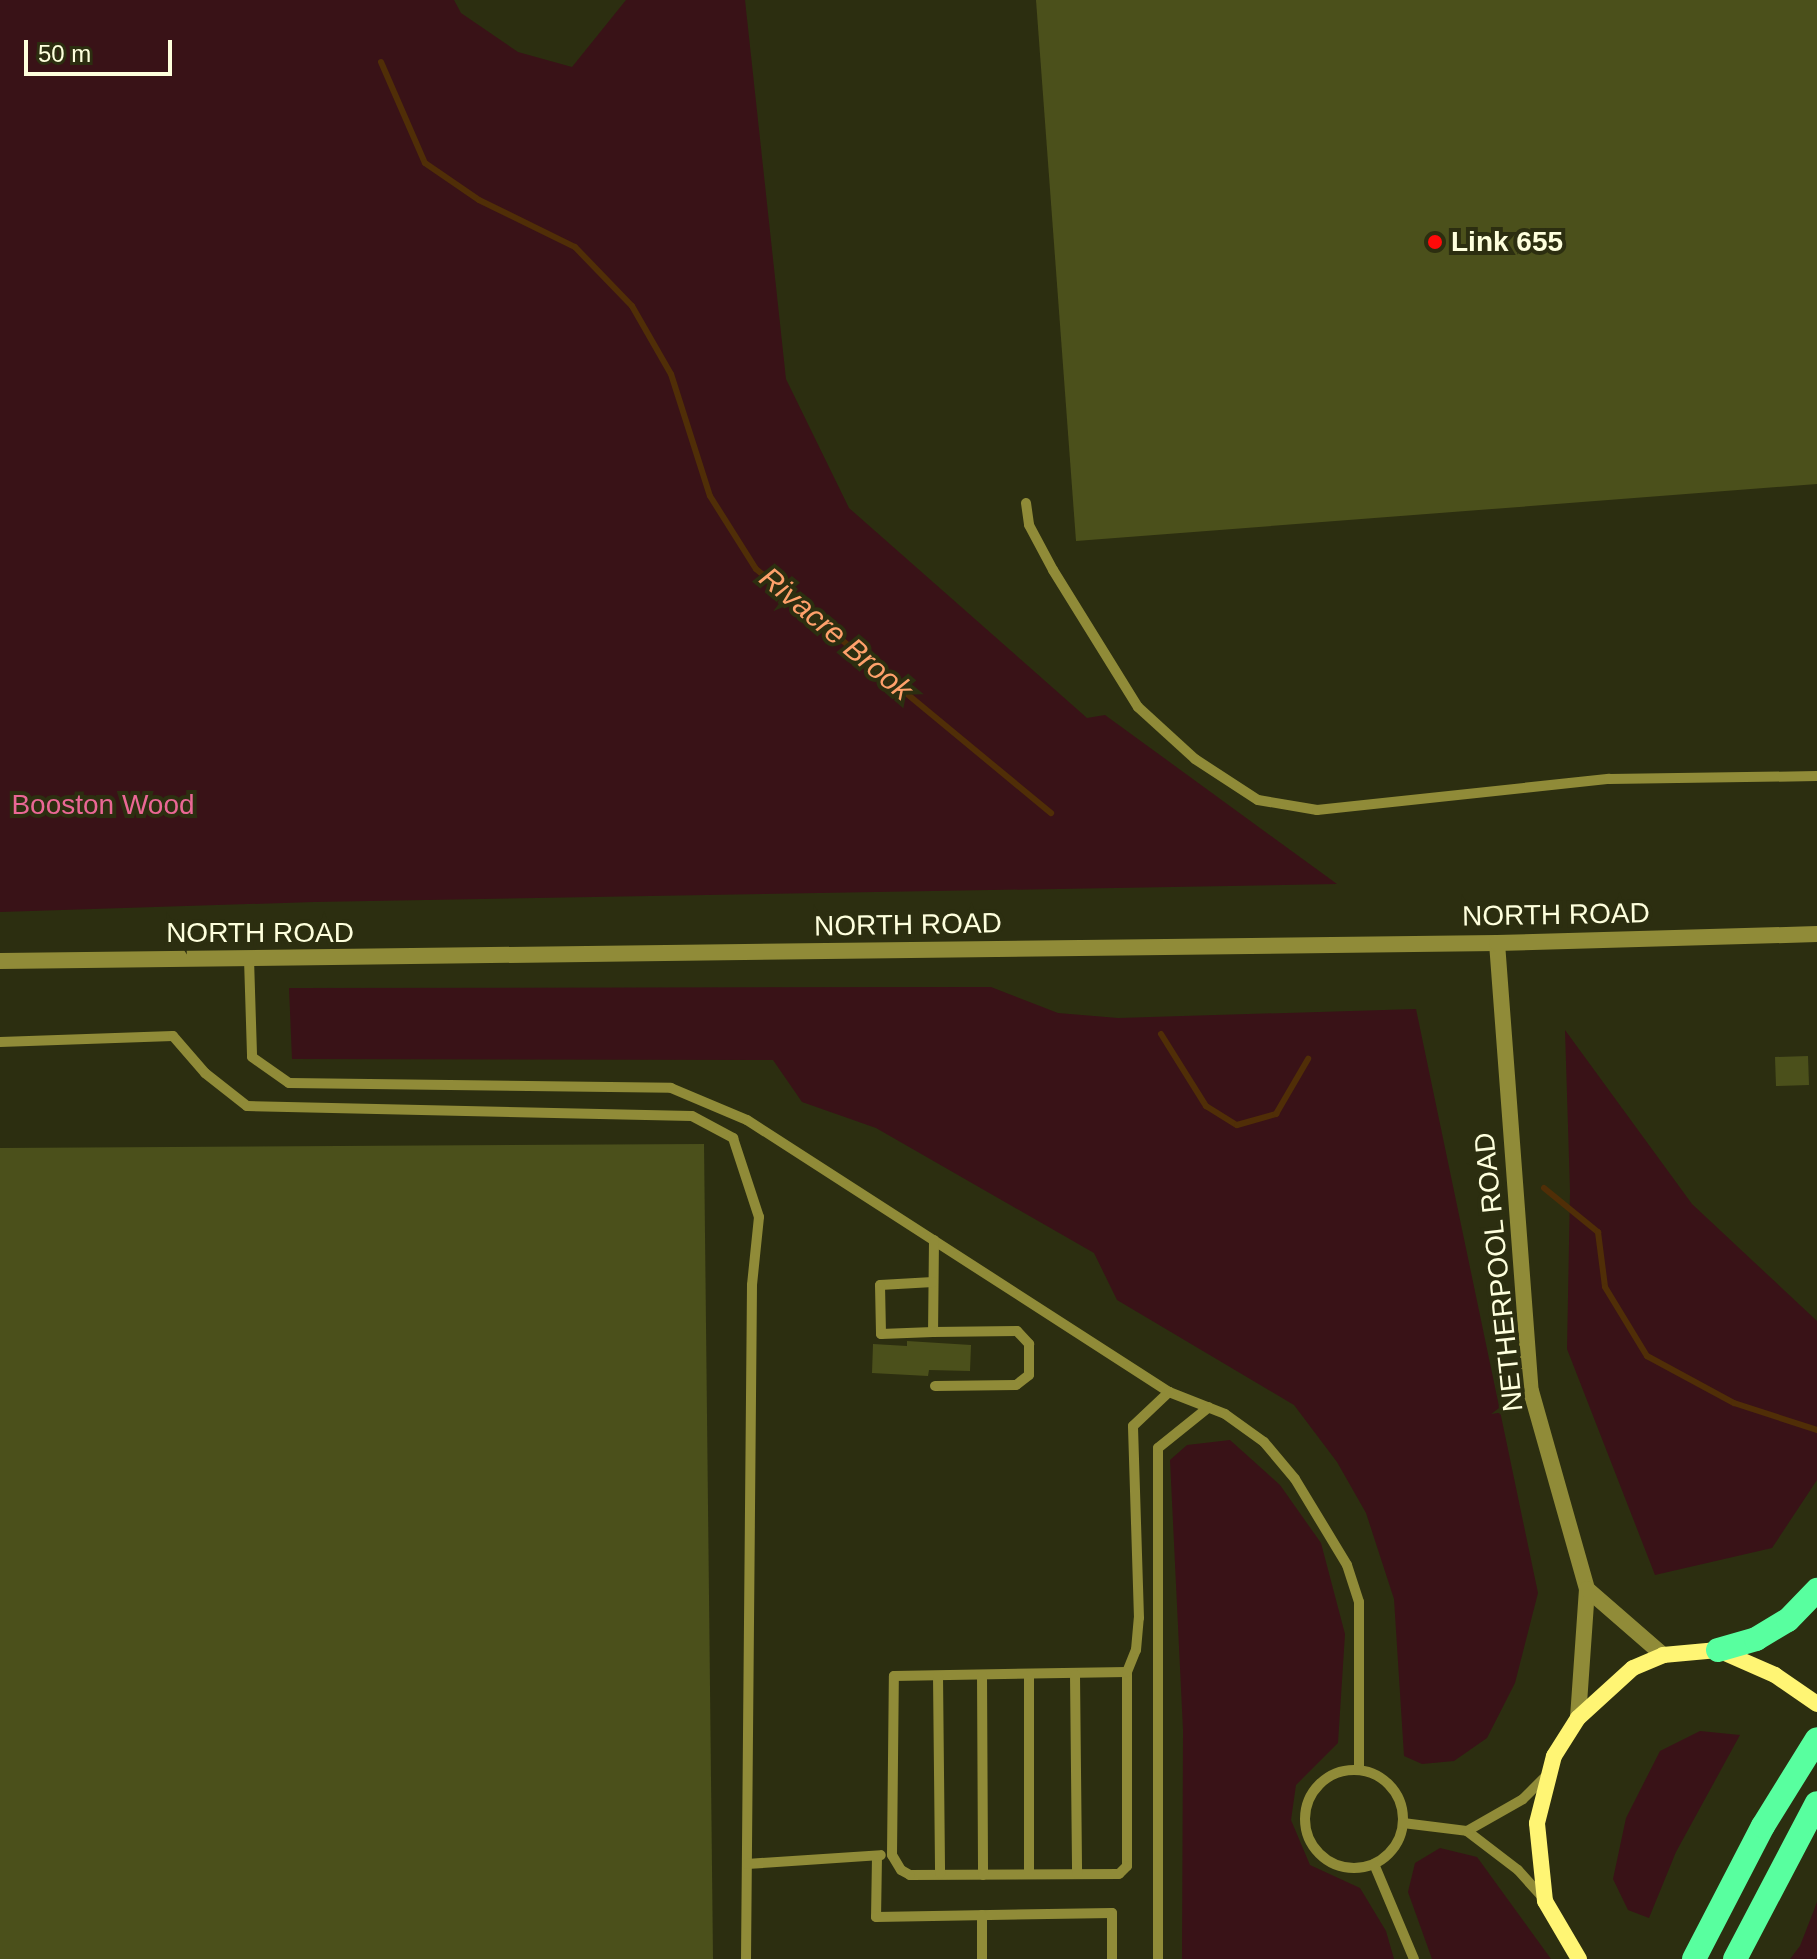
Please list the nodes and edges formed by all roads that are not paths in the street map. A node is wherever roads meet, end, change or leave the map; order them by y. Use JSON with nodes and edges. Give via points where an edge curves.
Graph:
{"nodes":[{"id":1,"x":1026,"y":503,"type":"dead end"},
{"id":2,"x":1817,"y":776,"type":"edge"},
{"id":3,"x":1817,"y":934,"type":"edge"},
{"id":4,"x":1497,"y":943,"type":"junction"},
{"id":5,"x":249,"y":959,"type":"junction"},
{"id":6,"x":0,"y":961,"type":"edge"},
{"id":7,"x":0,"y":1042,"type":"edge"},
{"id":8,"x":934,"y":1240,"type":"junction"},
{"id":9,"x":933,"y":1282,"type":"junction"},
{"id":10,"x":933,"y":1332,"type":"junction"},
{"id":11,"x":935,"y":1386,"type":"dead end"},
{"id":12,"x":1169,"y":1392,"type":"junction"},
{"id":13,"x":1209,"y":1407,"type":"junction"},
{"id":14,"x":1587,"y":1589,"type":"junction"},
{"id":15,"x":1817,"y":1590,"type":"edge"},
{"id":16,"x":1718,"y":1650,"type":"junction"},
{"id":17,"x":1663,"y":1655,"type":"junction"},
{"id":18,"x":1127,"y":1672,"type":"junction"},
{"id":19,"x":982,"y":1675,"type":"junction"},
{"id":20,"x":1029,"y":1675,"type":"junction"},
{"id":21,"x":1075,"y":1675,"type":"junction"},
{"id":22,"x":938,"y":1676,"type":"junction"},
{"id":23,"x":1817,"y":1704,"type":"edge"},
{"id":24,"x":1578,"y":1718,"type":"junction"},
{"id":25,"x":1817,"y":1739,"type":"edge"},
{"id":26,"x":1359,"y":1770,"type":"junction"},
{"id":27,"x":1548,"y":1775,"type":"junction"},
{"id":28,"x":1817,"y":1803,"type":"edge"},
{"id":29,"x":1403,"y":1823,"type":"junction"},
{"id":30,"x":1467,"y":1831,"type":"junction"},
{"id":31,"x":892,"y":1855,"type":"junction"},
{"id":32,"x":877,"y":1856,"type":"junction"},
{"id":33,"x":747,"y":1864,"type":"junction"},
{"id":34,"x":1374,"y":1864,"type":"junction"},
{"id":35,"x":940,"y":1874,"type":"junction"},
{"id":36,"x":1029,"y":1874,"type":"junction"},
{"id":37,"x":1077,"y":1874,"type":"junction"},
{"id":38,"x":983,"y":1875,"type":"junction"},
{"id":39,"x":1545,"y":1901,"type":"junction"},
{"id":40,"x":982,"y":1915,"type":"junction"},
{"id":41,"x":1695,"y":1956,"type":"edge"},
{"id":42,"x":746,"y":1959,"type":"edge"},
{"id":43,"x":982,"y":1959,"type":"edge"},
{"id":44,"x":1112,"y":1959,"type":"edge"},
{"id":45,"x":1158,"y":1959,"type":"edge"},
{"id":46,"x":1414,"y":1959,"type":"edge"},
{"id":47,"x":1579,"y":1959,"type":"edge"},
{"id":48,"x":1735,"y":1959,"type":"edge"}],
"edges":[{"from":1,"to":2,"type":"lane","via":[[1029,525],[1053,570],[1138,707],[1195,759],[1258,800],[1317,810],[1609,779]]},
{"from":3,"to":4,"type":"street","name":"NORTH ROAD"},
{"from":4,"to":5,"type":"street","name":"NORTH ROAD"},
{"from":4,"to":14,"type":"street","name":"NETHERPOOL ROAD","via":[[1531,1391]]},
{"from":5,"to":6,"type":"street","name":"NORTH ROAD"},
{"from":5,"to":8,"type":"lane","via":[[252,1057],[289,1083],[671,1088],[747,1120]]},
{"from":7,"to":33,"type":"lane","via":[[173,1036],[205,1073],[247,1106],[692,1116],[733,1138],[759,1217],[752,1285]]},
{"from":8,"to":9,"type":"lane"},
{"from":8,"to":12,"type":"lane"},
{"from":9,"to":10,"type":"lane"},
{"from":9,"to":10,"type":"lane","via":[[880,1285],[881,1334]]},
{"from":10,"to":11,"type":"lane","via":[[1017,1331],[1029,1344],[1029,1375],[1016,1385]]},
{"from":12,"to":13,"type":"lane"},
{"from":12,"to":18,"type":"lane","via":[[1133,1426],[1139,1618],[1136,1650]]},
{"from":13,"to":26,"type":"lane","via":[[1264,1442],[1312,1504],[1347,1565],[1359,1602]]},
{"from":13,"to":45,"type":"lane","via":[[1158,1448]]},
{"from":14,"to":17,"type":"street"},
{"from":14,"to":24,"type":"street","name":"NETHERPOOL ROAD"},
{"from":15,"to":16,"type":"highway","via":[[1780,1625],[1756,1639]]},
{"from":16,"to":17,"type":"main road"},
{"from":16,"to":23,"type":"main road","via":[[1775,1675]]},
{"from":17,"to":24,"type":"main road","via":[[1633,1668]]},
{"from":18,"to":21,"type":"lane"},
{"from":18,"to":37,"type":"lane","via":[[1127,1866],[1119,1874]]},
{"from":19,"to":20,"type":"lane"},
{"from":19,"to":22,"type":"lane"},
{"from":19,"to":38,"type":"lane"},
{"from":20,"to":21,"type":"lane"},
{"from":20,"to":36,"type":"lane"},
{"from":21,"to":37,"type":"lane"},
{"from":22,"to":31,"type":"lane","via":[[894,1676]]},
{"from":22,"to":35,"type":"lane"},
{"from":24,"to":27,"type":"main road"},
{"from":25,"to":41,"type":"highway"},
{"from":26,"to":29,"type":"lane","via":[[1386,1782],[1402,1808]]},
{"from":26,"to":34,"type":"lane","via":[[1335,1774],[1315,1789],[1304,1819],[1314,1850],[1327,1861],[1358,1869]]},
{"from":27,"to":30,"type":"lane","via":[[1523,1799]]},
{"from":27,"to":39,"type":"main road","via":[[1537,1823]]},
{"from":28,"to":48,"type":"highway"},
{"from":29,"to":30,"type":"lane"},
{"from":29,"to":34,"type":"lane","via":[[1394,1848]]},
{"from":30,"to":39,"type":"lane","via":[[1518,1870]]},
{"from":31,"to":32,"type":"lane"},
{"from":31,"to":35,"type":"lane","via":[[910,1875]]},
{"from":32,"to":33,"type":"lane"},
{"from":32,"to":40,"type":"lane","via":[[876,1917]]},
{"from":33,"to":42,"type":"lane"},
{"from":34,"to":46,"type":"lane"},
{"from":35,"to":38,"type":"lane"},
{"from":36,"to":37,"type":"lane"},
{"from":36,"to":38,"type":"lane"},
{"from":39,"to":47,"type":"main road"},
{"from":40,"to":43,"type":"lane"},
{"from":40,"to":44,"type":"lane","via":[[1112,1913]]}]}
